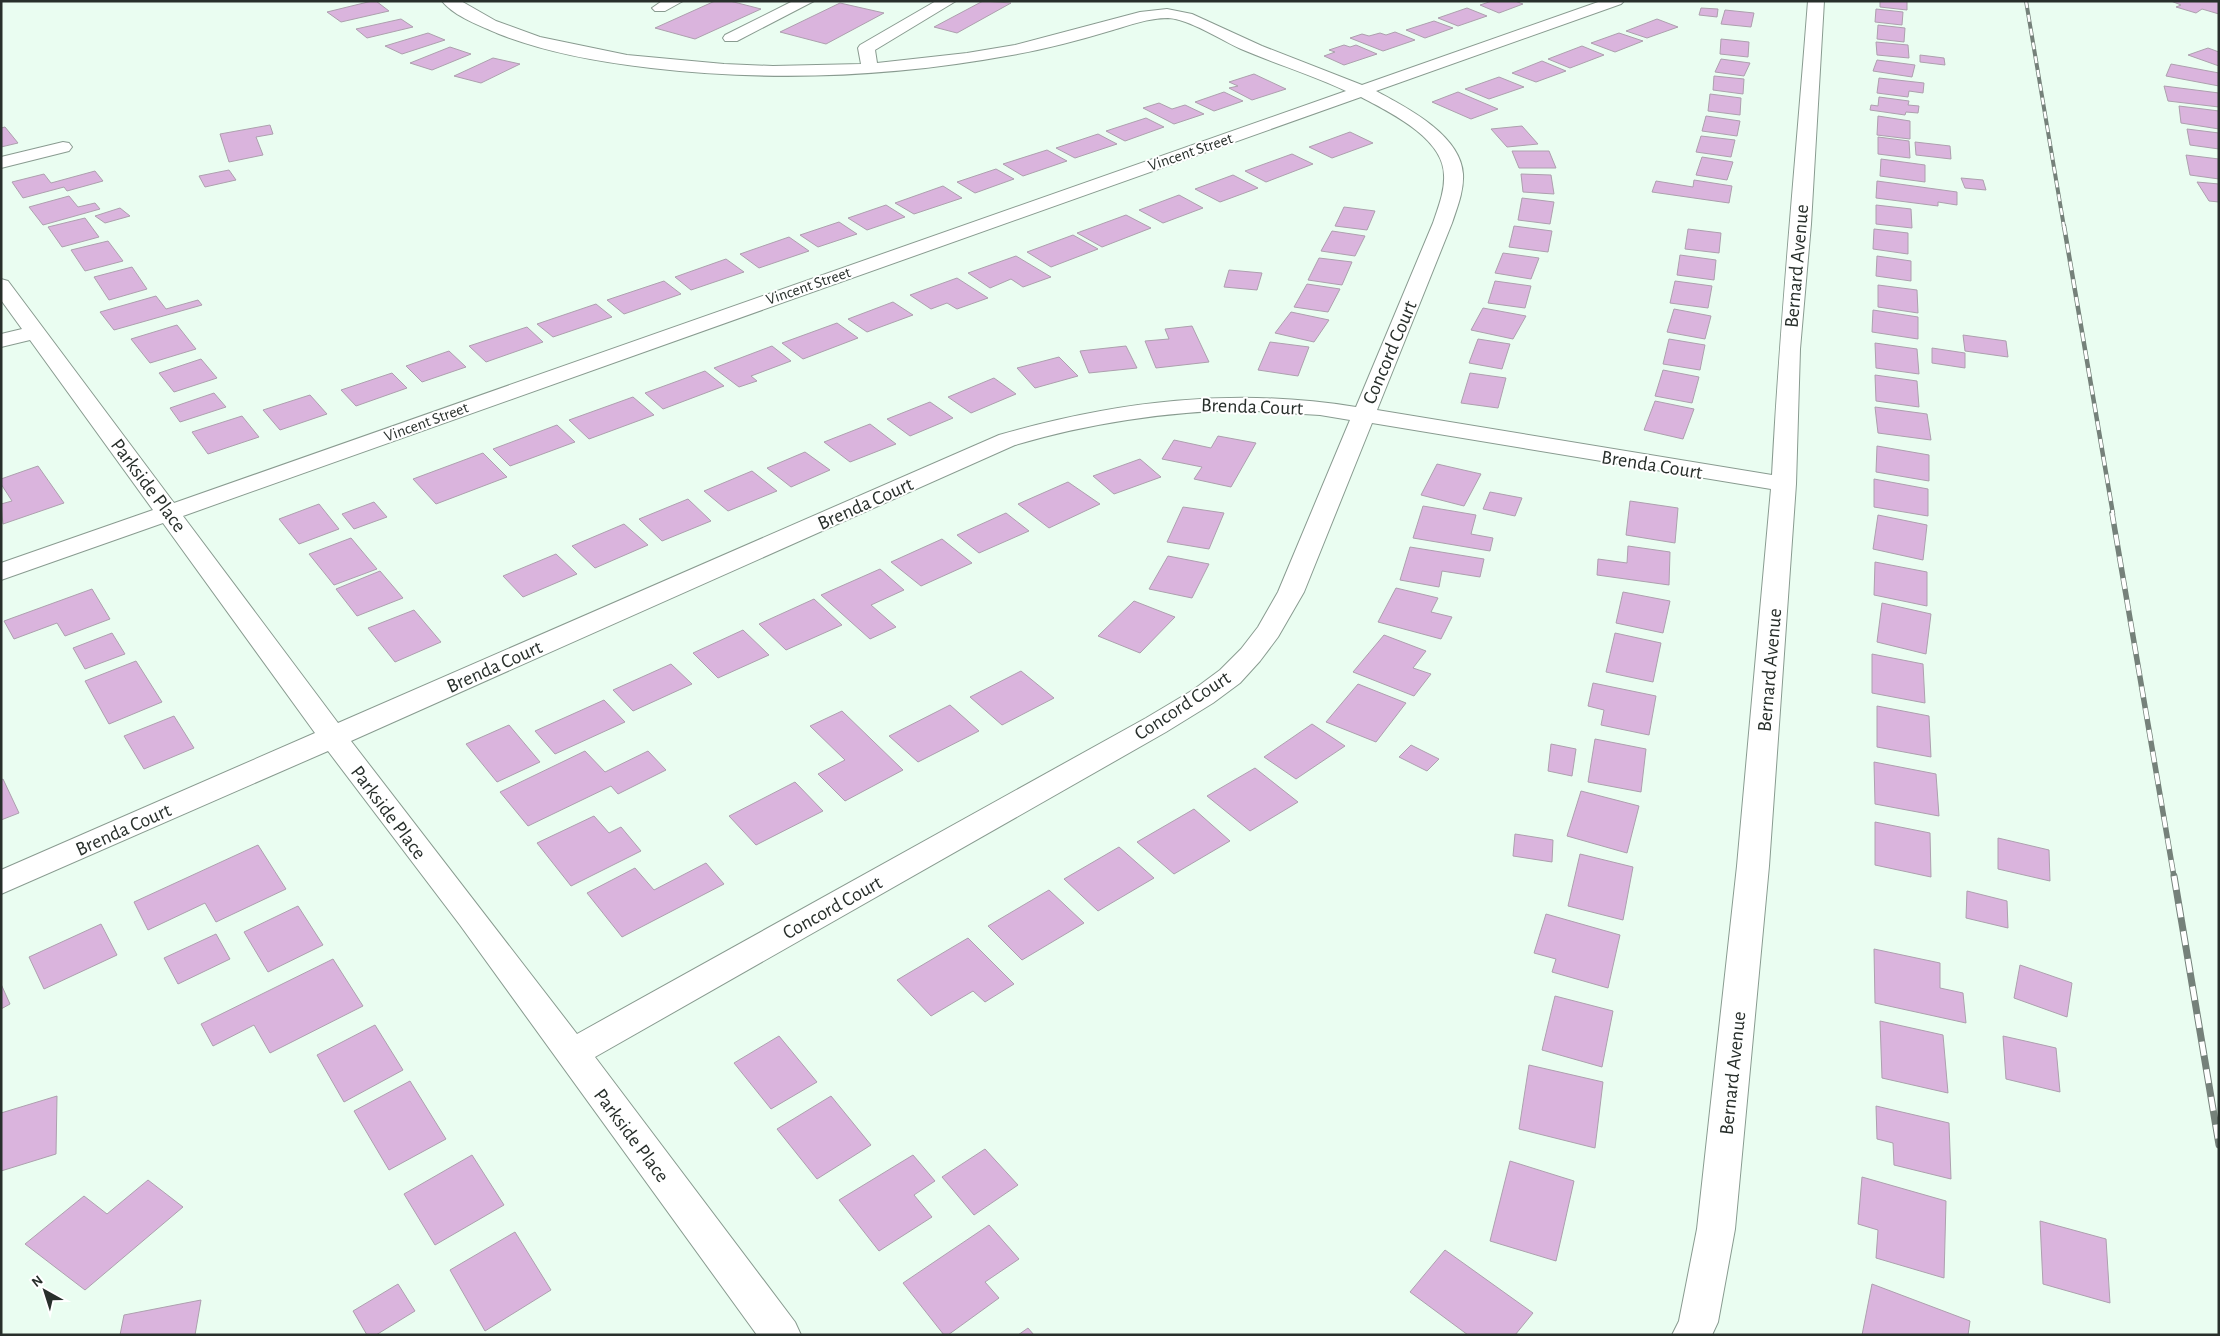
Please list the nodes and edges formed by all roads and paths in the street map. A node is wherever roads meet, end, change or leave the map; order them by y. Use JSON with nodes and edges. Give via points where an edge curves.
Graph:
{"nodes":[{"id":1,"x":450,"y":1,"type":"edge"},
{"id":2,"x":674,"y":1,"type":"edge"},
{"id":3,"x":806,"y":1,"type":"edge"},
{"id":4,"x":948,"y":1,"type":"edge"},
{"id":5,"x":1616,"y":1,"type":"edge"},
{"id":6,"x":1816,"y":1,"type":"edge"},
{"id":7,"x":660,"y":8,"type":"dead end"},
{"id":8,"x":731,"y":38,"type":"dead end"},
{"id":9,"x":870,"y":68,"type":"junction"},
{"id":10,"x":1359,"y":91,"type":"junction"},
{"id":11,"x":63,"y":147,"type":"dead end"},
{"id":12,"x":1,"y":163,"type":"edge"},
{"id":13,"x":1,"y":285,"type":"edge"},
{"id":14,"x":34,"y":332,"type":"junction"},
{"id":15,"x":1,"y":341,"type":"edge"},
{"id":16,"x":1362,"y":416,"type":"junction"},
{"id":17,"x":1784,"y":484,"type":"junction"},
{"id":18,"x":170,"y":513,"type":"junction"},
{"id":19,"x":1,"y":572,"type":"edge"},
{"id":20,"x":333,"y":737,"type":"junction"},
{"id":21,"x":1,"y":883,"type":"edge"},
{"id":22,"x":571,"y":1054,"type":"junction"},
{"id":23,"x":781,"y":1335,"type":"edge"},
{"id":24,"x":1692,"y":1335,"type":"edge"}],
"edges":[{"from":1,"to":9,"type":"street","name":"Concord Court","via":[[510,32],[609,57],[736,70]]},
{"from":2,"to":7,"type":"street"},
{"from":3,"to":8,"type":"street"},
{"from":4,"to":9,"type":"street","via":[[866,48]]},
{"from":5,"to":10,"type":"street","name":"Vincent Street"},
{"from":6,"to":17,"type":"street","name":"Bernard Avenue","via":[[1789,349]]},
{"from":9,"to":10,"type":"street","name":"Concord Court","via":[[1016,49],[1162,12],[1187,18]]},
{"from":10,"to":16,"type":"street","name":"Concord Court","via":[[1393,106],[1428,130],[1443,146],[1452,166],[1450,200]]},
{"from":10,"to":18,"type":"street","name":"Vincent Street"},
{"from":11,"to":12,"type":"street"},
{"from":13,"to":14,"type":"street","name":"Parkside Place"},
{"from":14,"to":15,"type":"street"},
{"from":14,"to":18,"type":"street","name":"Parkside Place"},
{"from":16,"to":17,"type":"street","name":"Brenda Court"},
{"from":16,"to":20,"type":"street","name":"Brenda Court","via":[[1278,403],[1202,403],[1102,414],[1007,440]]},
{"from":16,"to":22,"type":"street","name":"Concord Court","via":[[1291,592],[1273,627],[1248,659],[1218,686],[1156,725]]},
{"from":17,"to":24,"type":"street","name":"Bernard Avenue","via":[[1754,866],[1716,1229],[1698,1322]]},
{"from":18,"to":19,"type":"street","name":"Vincent Street"},
{"from":18,"to":20,"type":"street","name":"Parkside Place"},
{"from":20,"to":21,"type":"street","name":"Brenda Court"},
{"from":20,"to":22,"type":"street","name":"Parkside Place"},
{"from":22,"to":23,"type":"street","name":"Parkside Place"}]}
